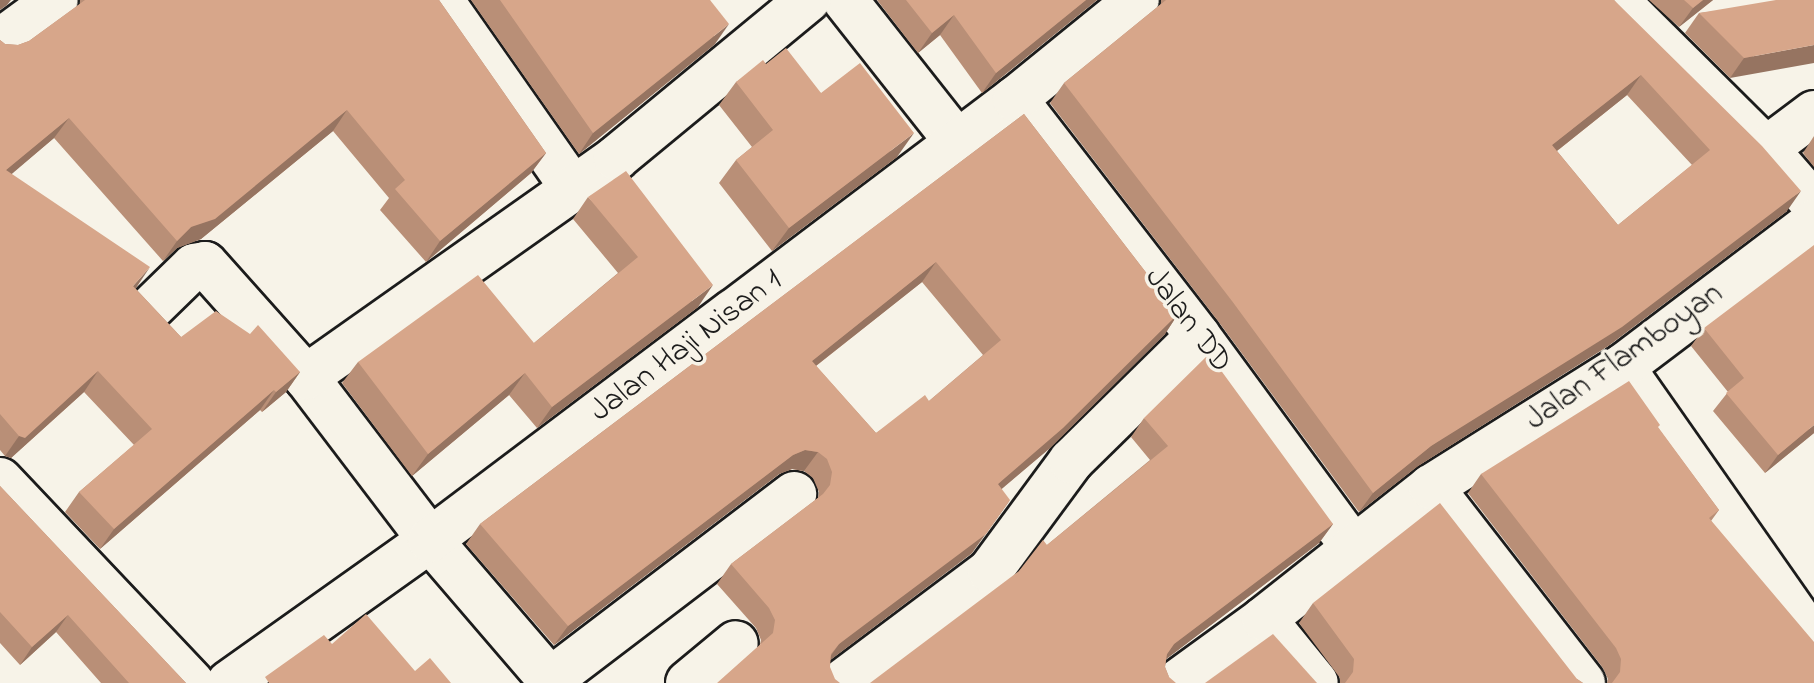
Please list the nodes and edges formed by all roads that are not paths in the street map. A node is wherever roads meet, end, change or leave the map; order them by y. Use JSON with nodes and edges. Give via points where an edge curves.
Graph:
{"nodes":[{"id":1,"x":56,"y":0,"type":"edge"},
{"id":2,"x":441,"y":0,"type":"edge"},
{"id":3,"x":808,"y":0,"type":"edge"},
{"id":4,"x":845,"y":0,"type":"edge"},
{"id":5,"x":1137,"y":0,"type":"edge"},
{"id":6,"x":1616,"y":0,"type":"edge"},
{"id":7,"x":1090,"y":15,"type":"edge"},
{"id":8,"x":0,"y":41,"type":"edge"},
{"id":9,"x":1015,"y":99,"type":"junction"},
{"id":10,"x":1814,"y":113,"type":"edge"},
{"id":11,"x":958,"y":143,"type":"junction"},
{"id":12,"x":1766,"y":149,"type":"junction"},
{"id":13,"x":616,"y":158,"type":"junction"},
{"id":14,"x":571,"y":186,"type":"junction"},
{"id":15,"x":643,"y":193,"type":"edge"},
{"id":16,"x":1814,"y":204,"type":"edge"},
{"id":17,"x":1814,"y":222,"type":"edge"},
{"id":18,"x":706,"y":277,"type":"edge"},
{"id":19,"x":153,"y":306,"type":"edge"},
{"id":20,"x":733,"y":312,"type":"junction"},
{"id":21,"x":1198,"y":336,"type":"junction"},
{"id":22,"x":1622,"y":367,"type":"junction"},
{"id":23,"x":306,"y":377,"type":"junction"},
{"id":24,"x":0,"y":480,"type":"edge"},
{"id":25,"x":1431,"y":487,"type":"junction"},
{"id":26,"x":794,"y":494,"type":"dead end"},
{"id":27,"x":430,"y":540,"type":"junction"},
{"id":28,"x":1354,"y":548,"type":"junction"},
{"id":29,"x":1264,"y":619,"type":"junction"},
{"id":30,"x":1814,"y":641,"type":"edge"},
{"id":31,"x":736,"y":643,"type":"dead end"},
{"id":32,"x":552,"y":681,"type":"edge"},
{"id":33,"x":192,"y":683,"type":"edge"},
{"id":34,"x":229,"y":683,"type":"edge"},
{"id":35,"x":688,"y":683,"type":"edge"},
{"id":36,"x":841,"y":683,"type":"edge"},
{"id":37,"x":1176,"y":683,"type":"edge"},
{"id":38,"x":1316,"y":683,"type":"edge"},
{"id":39,"x":1583,"y":683,"type":"edge"}],
"edges":[{"from":1,"to":8,"type":"street"},
{"from":2,"to":14,"type":"street"},
{"from":3,"to":13,"type":"street"},
{"from":4,"to":11,"type":"street"},
{"from":5,"to":7,"type":"street","name":"Jalan Haji Nisan 1"},
{"from":6,"to":12,"type":"street"},
{"from":7,"to":9,"type":"street","name":"Jalan Haji Nisan 1"},
{"from":9,"to":11,"type":"street","name":"Jalan Haji Nisan 1"},
{"from":9,"to":21,"type":"street","name":"Jalan DD"},
{"from":10,"to":12,"type":"street"},
{"from":11,"to":20,"type":"street","name":"Jalan Haji Nisan 1"},
{"from":12,"to":16,"type":"street"},
{"from":13,"to":14,"type":"street"},
{"from":13,"to":15,"type":"street"},
{"from":14,"to":23,"type":"street"},
{"from":17,"to":22,"type":"street","name":"Jalan Flamboyan"},
{"from":18,"to":20,"type":"street"},
{"from":19,"to":23,"type":"street","via":[[194,266],[205,264]]},
{"from":20,"to":27,"type":"street","name":"Jalan Haji Nisan 1"},
{"from":21,"to":28,"type":"street","name":"Jalan DD"},
{"from":21,"to":36,"type":"street","via":[[1071,461],[990,571]]},
{"from":22,"to":25,"type":"street","name":"Jalan Flamboyan"},
{"from":22,"to":30,"type":"street"},
{"from":23,"to":27,"type":"street"},
{"from":24,"to":33,"type":"street"},
{"from":25,"to":28,"type":"street","name":"Jalan Flamboyan"},
{"from":25,"to":39,"type":"street"},
{"from":26,"to":32,"type":"street"},
{"from":27,"to":32,"type":"street"},
{"from":27,"to":34,"type":"street","name":"Jalan Haji Nisan 1"},
{"from":28,"to":29,"type":"street","name":"Jalan Flamboyan"},
{"from":29,"to":37,"type":"street","name":"Jalan Flamboyan"},
{"from":29,"to":38,"type":"street"},
{"from":31,"to":35,"type":"street"}]}
